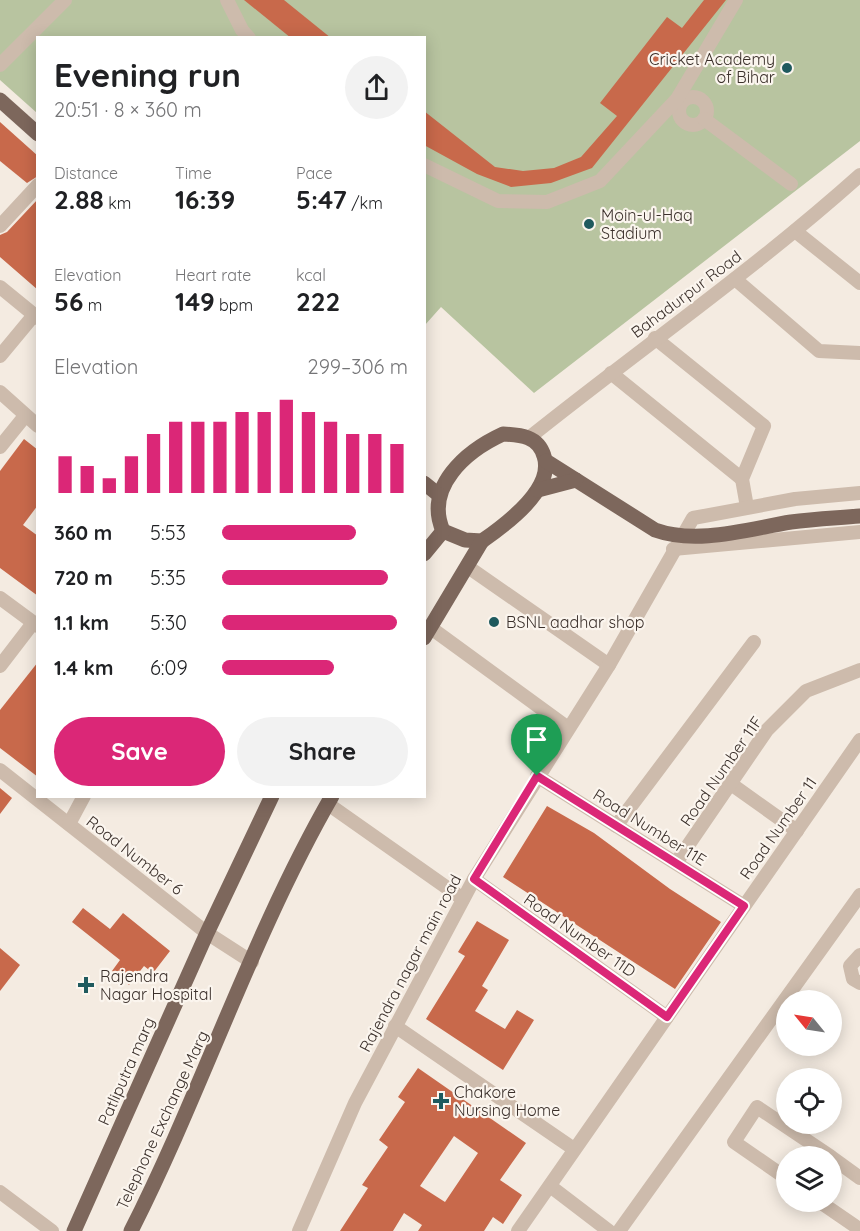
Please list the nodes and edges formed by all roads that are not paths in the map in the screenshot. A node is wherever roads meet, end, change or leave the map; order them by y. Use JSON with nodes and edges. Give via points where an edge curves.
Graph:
{"nodes":[{"id":1,"x":65,"y":0,"type":"edge"},
{"id":2,"x":227,"y":0,"type":"edge"},
{"id":3,"x":736,"y":0,"type":"edge"},
{"id":4,"x":247,"y":36,"type":"edge"},
{"id":5,"x":0,"y":65,"type":"edge"},
{"id":6,"x":0,"y":100,"type":"edge"},
{"id":7,"x":679,"y":101,"type":"junction"},
{"id":8,"x":36,"y":132,"type":"edge"},
{"id":9,"x":426,"y":166,"type":"edge"},
{"id":10,"x":860,"y":175,"type":"edge"},
{"id":11,"x":790,"y":184,"type":"dead end"},
{"id":12,"x":36,"y":187,"type":"edge"},
{"id":13,"x":0,"y":226,"type":"edge"},
{"id":14,"x":795,"y":231,"type":"junction"},
{"id":15,"x":735,"y":279,"type":"junction"},
{"id":16,"x":860,"y":283,"type":"edge"},
{"id":17,"x":0,"y":287,"type":"edge"},
{"id":18,"x":36,"y":316,"type":"edge"},
{"id":19,"x":655,"y":338,"type":"junction"},
{"id":20,"x":860,"y":353,"type":"edge"},
{"id":21,"x":0,"y":356,"type":"edge"},
{"id":22,"x":611,"y":372,"type":"junction"},
{"id":23,"x":0,"y":392,"type":"edge"},
{"id":24,"x":25,"y":416,"type":"junction"},
{"id":25,"x":36,"y":424,"type":"edge"},
{"id":26,"x":530,"y":437,"type":"junction"},
{"id":27,"x":0,"y":447,"type":"edge"},
{"id":28,"x":546,"y":461,"type":"junction"},
{"id":29,"x":742,"y":479,"type":"junction"},
{"id":30,"x":576,"y":480,"type":"junction"},
{"id":31,"x":426,"y":485,"type":"edge"},
{"id":32,"x":538,"y":490,"type":"junction"},
{"id":33,"x":860,"y":493,"type":"edge"},
{"id":34,"x":439,"y":495,"type":"junction"},
{"id":35,"x":747,"y":507,"type":"junction"},
{"id":36,"x":860,"y":516,"type":"edge"},
{"id":37,"x":443,"y":531,"type":"junction"},
{"id":38,"x":860,"y":532,"type":"edge"},
{"id":39,"x":681,"y":540,"type":"junction"},
{"id":40,"x":482,"y":541,"type":"junction"},
{"id":41,"x":426,"y":552,"type":"edge"},
{"id":42,"x":468,"y":567,"type":"junction"},
{"id":43,"x":0,"y":598,"type":"edge"},
{"id":44,"x":35,"y":625,"type":"edge"},
{"id":45,"x":428,"y":633,"type":"edge"},
{"id":46,"x":754,"y":642,"type":"dead end"},
{"id":47,"x":609,"y":665,"type":"junction"},
{"id":48,"x":0,"y":666,"type":"edge"},
{"id":49,"x":860,"y":670,"type":"edge"},
{"id":50,"x":844,"y":675,"type":"junction"},
{"id":51,"x":860,"y":679,"type":"edge"},
{"id":52,"x":568,"y":728,"type":"junction"},
{"id":53,"x":860,"y":740,"type":"edge"},
{"id":54,"x":0,"y":770,"type":"edge"},
{"id":55,"x":537,"y":776,"type":"junction"},
{"id":56,"x":731,"y":784,"type":"junction"},
{"id":57,"x":83,"y":798,"type":"edge"},
{"id":58,"x":271,"y":798,"type":"edge"},
{"id":59,"x":330,"y":800,"type":"edge"},
{"id":60,"x":69,"y":824,"type":"junction"},
{"id":61,"x":616,"y":826,"type":"junction"},
{"id":62,"x":796,"y":831,"type":"junction"},
{"id":63,"x":676,"y":863,"type":"junction"},
{"id":64,"x":474,"y":879,"type":"junction"},
{"id":65,"x":860,"y":894,"type":"edge"},
{"id":66,"x":463,"y":899,"type":"junction"},
{"id":67,"x":744,"y":906,"type":"junction"},
{"id":68,"x":207,"y":933,"type":"junction"},
{"id":69,"x":860,"y":955,"type":"edge"},
{"id":70,"x":252,"y":963,"type":"junction"},
{"id":71,"x":860,"y":983,"type":"edge"},
{"id":72,"x":667,"y":1017,"type":"junction"},
{"id":73,"x":395,"y":1026,"type":"junction"},
{"id":74,"x":814,"y":1146,"type":"edge"},
{"id":75,"x":574,"y":1149,"type":"junction"},
{"id":76,"x":842,"y":1165,"type":"edge"},
{"id":77,"x":776,"y":1171,"type":"edge"},
{"id":78,"x":860,"y":1178,"type":"edge"},
{"id":79,"x":550,"y":1186,"type":"junction"},
{"id":80,"x":0,"y":1192,"type":"edge"},
{"id":81,"x":835,"y":1212,"type":"edge"},
{"id":82,"x":855,"y":1225,"type":"edge"},
{"id":83,"x":52,"y":1231,"type":"edge"},
{"id":84,"x":74,"y":1231,"type":"edge"},
{"id":85,"x":131,"y":1231,"type":"edge"},
{"id":86,"x":299,"y":1231,"type":"edge"},
{"id":87,"x":518,"y":1231,"type":"edge"},
{"id":88,"x":609,"y":1231,"type":"edge"},
{"id":89,"x":619,"y":1231,"type":"edge"}],
"edges":[{"from":1,"to":5,"type":"street"},
{"from":2,"to":4,"type":"street"},
{"from":3,"to":7,"type":"street"},
{"from":6,"to":8,"type":"main road"},
{"from":7,"to":9,"type":"street","via":[[600,181],[547,202],[498,201]]},
{"from":7,"to":11,"type":"street","via":[[679,112],[686,123],[695,125],[704,119]]},
{"from":10,"to":14,"type":"street","name":"Bahadurpur Road"},
{"from":12,"to":13,"type":"street"},
{"from":14,"to":15,"type":"street","name":"Bahadurpur Road"},
{"from":14,"to":16,"type":"street"},
{"from":15,"to":19,"type":"street","name":"Bahadurpur Road"},
{"from":15,"to":20,"type":"street","via":[[819,351]]},
{"from":17,"to":18,"type":"street"},
{"from":18,"to":21,"type":"street"},
{"from":19,"to":22,"type":"street","name":"Bahadurpur Road"},
{"from":19,"to":29,"type":"street","via":[[764,426]]},
{"from":22,"to":26,"type":"street","name":"Bahadurpur Road"},
{"from":22,"to":29,"type":"street"},
{"from":23,"to":24,"type":"street"},
{"from":24,"to":25,"type":"street"},
{"from":24,"to":27,"type":"street"},
{"from":26,"to":28,"type":"main road","via":[[542,448]]},
{"from":26,"to":34,"type":"main road","via":[[503,434],[485,442],[447,478]]},
{"from":28,"to":30,"type":"main road"},
{"from":28,"to":32,"type":"main road"},
{"from":29,"to":35,"type":"street"},
{"from":30,"to":32,"type":"main road"},
{"from":30,"to":39,"type":"main road","via":[[655,530]]},
{"from":31,"to":34,"type":"main road"},
{"from":32,"to":40,"type":"main road","via":[[512,519]]},
{"from":33,"to":35,"type":"street","name":"Rajendra nagar main road"},
{"from":34,"to":37,"type":"main road","via":[[438,519]]},
{"from":35,"to":39,"type":"street","name":"Rajendra nagar main road","via":[[693,518]]},
{"from":36,"to":39,"type":"main road"},
{"from":37,"to":40,"type":"main road","via":[[465,540]]},
{"from":37,"to":41,"type":"main road"},
{"from":38,"to":39,"type":"street"},
{"from":39,"to":47,"type":"street","name":"Rajendra nagar main road"},
{"from":40,"to":42,"type":"main road"},
{"from":42,"to":45,"type":"main road"},
{"from":42,"to":47,"type":"street"},
{"from":43,"to":44,"type":"street"},
{"from":44,"to":48,"type":"street"},
{"from":45,"to":52,"type":"street"},
{"from":46,"to":61,"type":"street"},
{"from":47,"to":52,"type":"street","name":"Rajendra nagar main road"},
{"from":49,"to":50,"type":"street","name":"Road Number 11F"},
{"from":50,"to":51,"type":"street"},
{"from":50,"to":56,"type":"street","name":"Road Number 11F","via":[[806,691],[767,730]]},
{"from":52,"to":55,"type":"street","name":"Rajendra nagar main road"},
{"from":53,"to":62,"type":"street","name":"Road Number 11"},
{"from":54,"to":60,"type":"street","name":"Road Number 6"},
{"from":55,"to":61,"type":"street","name":"Road Number 11E"},
{"from":55,"to":64,"type":"street","name":"Rajendra nagar main road"},
{"from":56,"to":62,"type":"street"},
{"from":56,"to":63,"type":"street","name":"Road Number 11F"},
{"from":57,"to":60,"type":"street"},
{"from":58,"to":68,"type":"main road","name":"Patliputra marg"},
{"from":59,"to":66,"type":"street"},
{"from":59,"to":70,"type":"main road","name":"Telephone Exchange Marg"},
{"from":60,"to":68,"type":"street","name":"Road Number 6"},
{"from":61,"to":63,"type":"street","name":"Road Number 11E"},
{"from":62,"to":67,"type":"street","name":"Road Number 11"},
{"from":63,"to":67,"type":"street","name":"Road Number 11E"},
{"from":64,"to":66,"type":"street","name":"Rajendra nagar main road"},
{"from":64,"to":72,"type":"street","name":"Road Number 11D"},
{"from":65,"to":89,"type":"street"},
{"from":66,"to":73,"type":"street","name":"Rajendra nagar main road"},
{"from":67,"to":72,"type":"street","name":"Road Number 11"},
{"from":68,"to":70,"type":"street","name":"Road Number 6"},
{"from":68,"to":84,"type":"main road","name":"Patliputra marg"},
{"from":69,"to":71,"type":"street","via":[[850,966],[854,979]]},
{"from":70,"to":85,"type":"main road","name":"Telephone Exchange Marg","via":[[164,1166]]},
{"from":72,"to":75,"type":"street","name":"Road Number 11"},
{"from":73,"to":75,"type":"street"},
{"from":73,"to":86,"type":"street","name":"Rajendra nagar main road","via":[[355,1103]]},
{"from":74,"to":77,"type":"street","via":[[757,1107],[734,1142]]},
{"from":75,"to":79,"type":"street","name":"Road Number 11"},
{"from":76,"to":78,"type":"street"},
{"from":79,"to":87,"type":"street","name":"Road Number 11"},
{"from":79,"to":88,"type":"street"},
{"from":80,"to":83,"type":"street"},
{"from":81,"to":82,"type":"street"}]}
